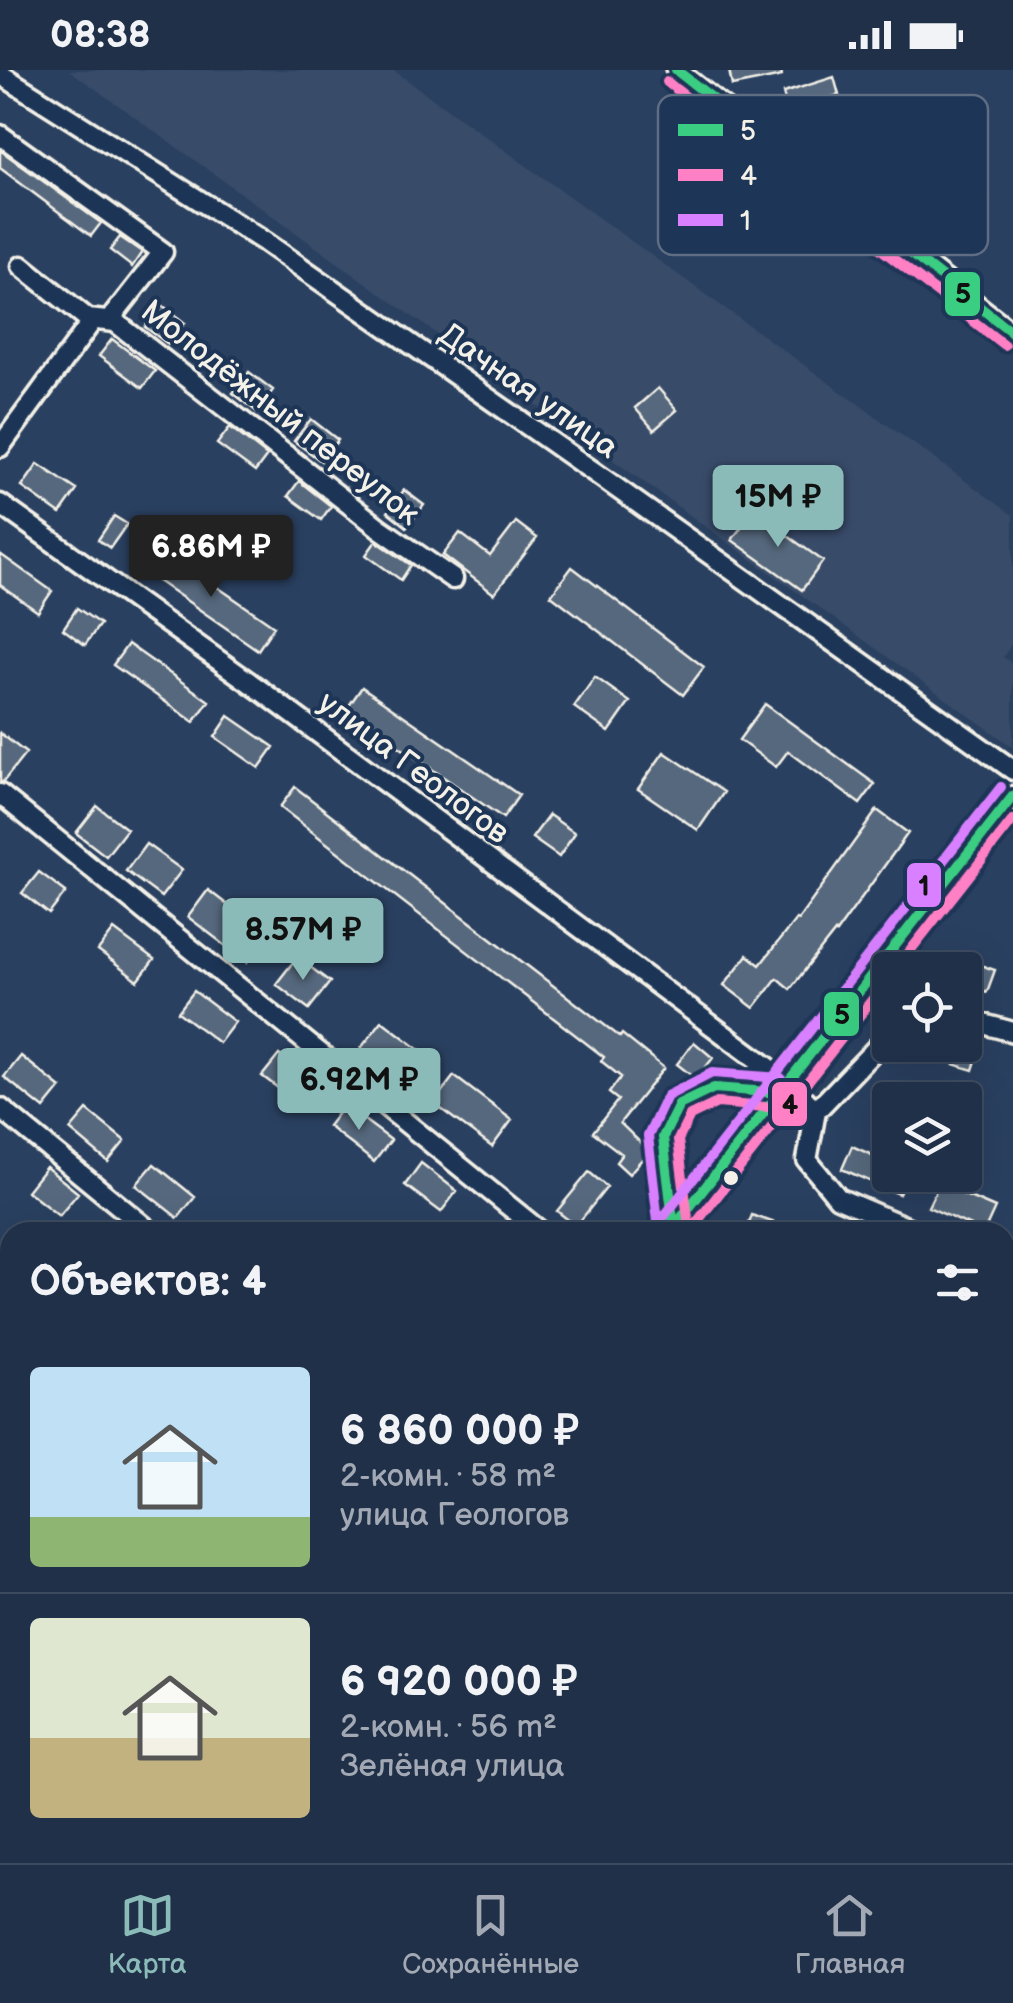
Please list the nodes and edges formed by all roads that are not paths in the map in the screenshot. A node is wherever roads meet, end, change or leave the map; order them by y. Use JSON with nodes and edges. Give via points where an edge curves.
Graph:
{"nodes":[{"id":1,"x":676,"y":70,"type":"edge"},
{"id":2,"x":0,"y":74,"type":"edge"},
{"id":3,"x":708,"y":95,"type":"edge"},
{"id":4,"x":0,"y":135,"type":"edge"},
{"id":5,"x":913,"y":255,"type":"edge"},
{"id":6,"x":22,"y":266,"type":"dead end"},
{"id":7,"x":101,"y":321,"type":"junction"},
{"id":8,"x":1013,"y":333,"type":"edge"},
{"id":9,"x":0,"y":447,"type":"edge"},
{"id":10,"x":0,"y":504,"type":"edge"},
{"id":11,"x":454,"y":579,"type":"dead end"},
{"id":12,"x":1013,"y":770,"type":"edge"},
{"id":13,"x":0,"y":794,"type":"edge"},
{"id":14,"x":1013,"y":796,"type":"edge"},
{"id":15,"x":982,"y":1023,"type":"edge"},
{"id":16,"x":1013,"y":1032,"type":"edge"},
{"id":17,"x":872,"y":1053,"type":"edge"},
{"id":18,"x":784,"y":1088,"type":"junction"},
{"id":19,"x":0,"y":1108,"type":"edge"},
{"id":20,"x":816,"y":1112,"type":"junction"},
{"id":21,"x":138,"y":1222,"type":"edge"},
{"id":22,"x":530,"y":1222,"type":"edge"},
{"id":23,"x":678,"y":1222,"type":"edge"},
{"id":24,"x":894,"y":1222,"type":"edge"}],
"edges":[{"from":1,"to":3,"type":"street"},
{"from":2,"to":12,"type":"street","name":"Дачная улица","via":[[265,242]]},
{"from":4,"to":7,"type":"street","via":[[163,252]]},
{"from":5,"to":8,"type":"street"},
{"from":6,"to":7,"type":"street","name":"Молодёжный переулок","via":[[88,320]]},
{"from":7,"to":9,"type":"street"},
{"from":7,"to":11,"type":"street","name":"Молодёжный переулок","via":[[115,322]]},
{"from":10,"to":18,"type":"street","name":"улица Геологов","via":[[263,692]]},
{"from":13,"to":22,"type":"street"},
{"from":14,"to":18,"type":"street"},
{"from":15,"to":16,"type":"street"},
{"from":17,"to":20,"type":"street"},
{"from":18,"to":20,"type":"street","name":"улица Геологов"},
{"from":18,"to":23,"type":"street"},
{"from":19,"to":21,"type":"street"},
{"from":20,"to":24,"type":"street","via":[[807,1160],[838,1198]]}]}
